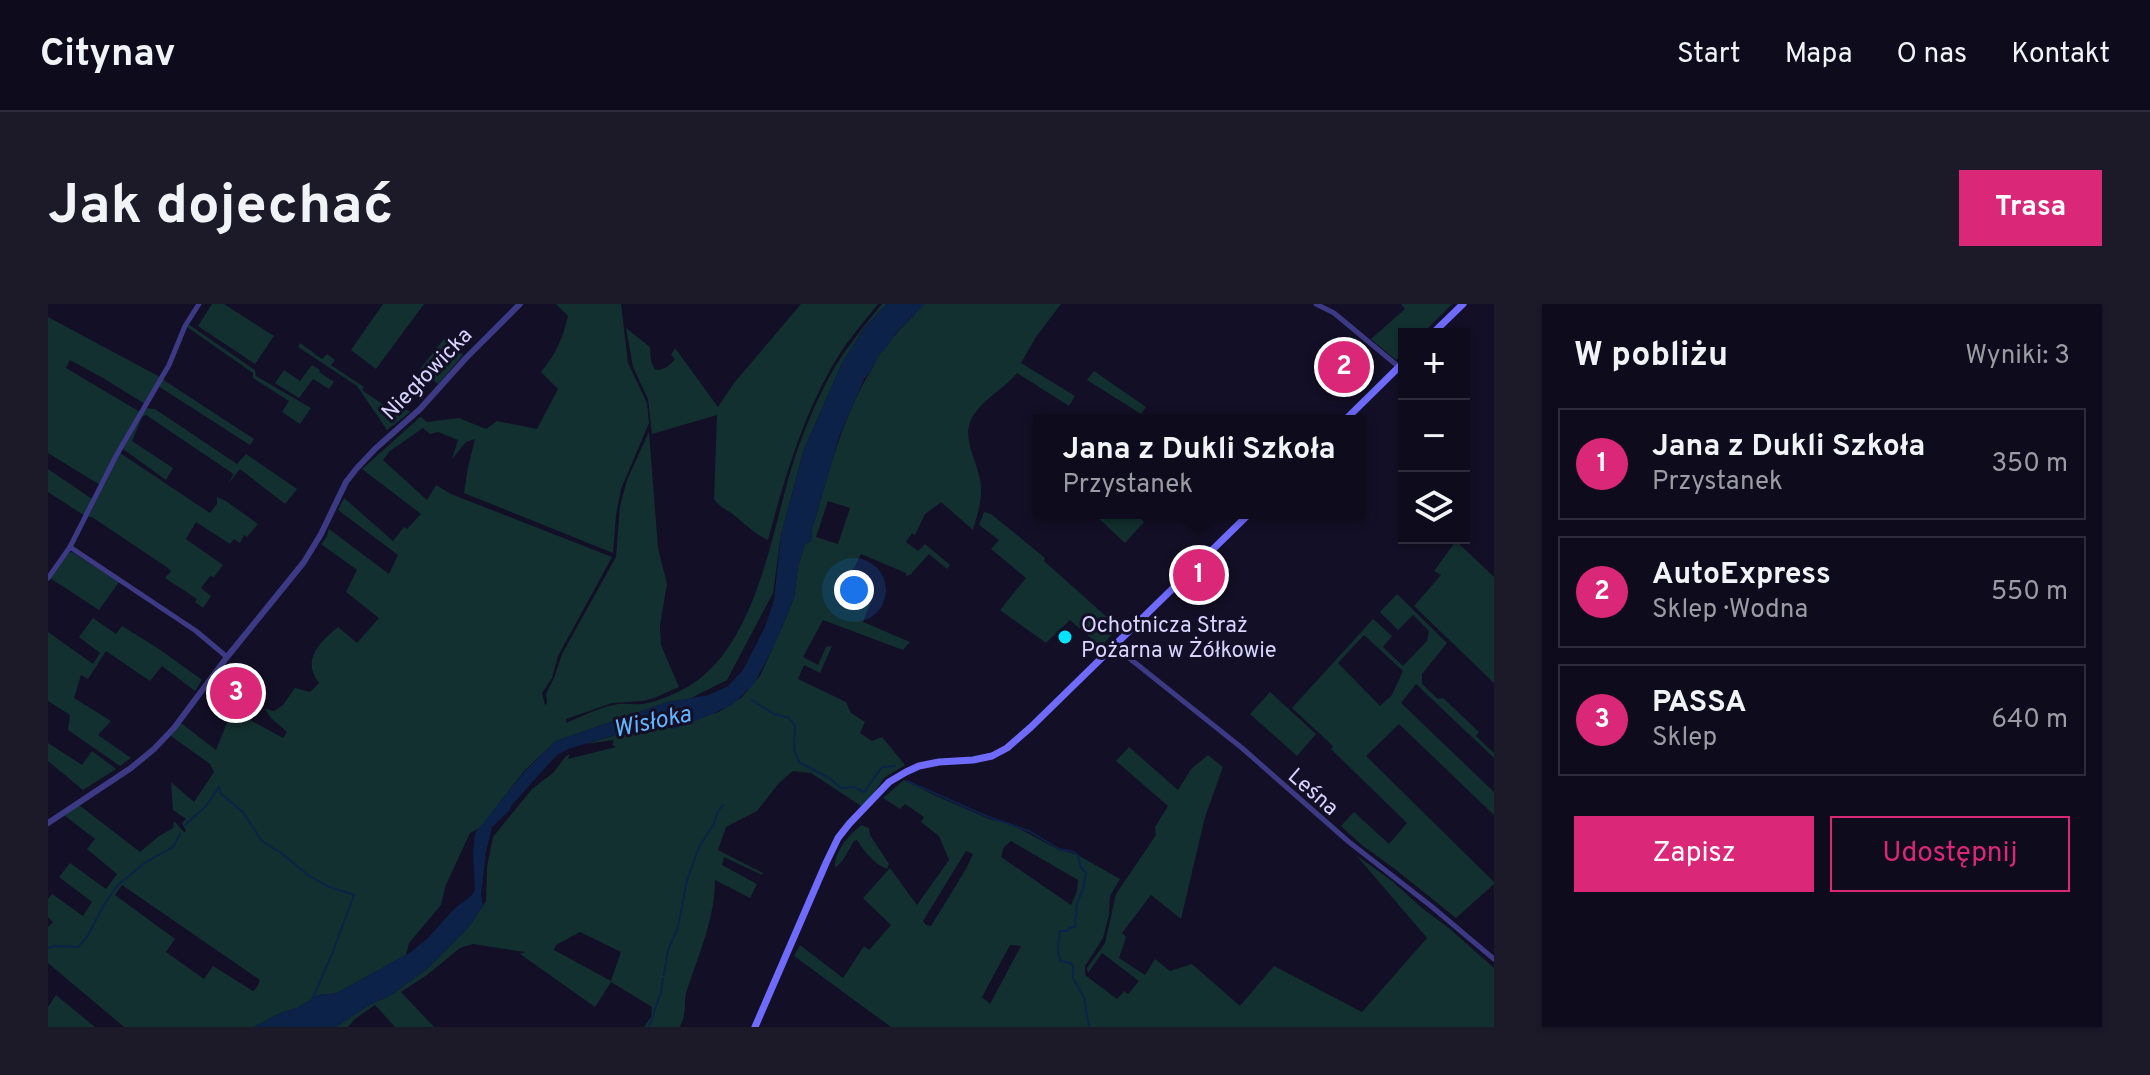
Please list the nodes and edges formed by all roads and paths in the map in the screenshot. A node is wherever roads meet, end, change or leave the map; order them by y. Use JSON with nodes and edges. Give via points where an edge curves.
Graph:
{"nodes":[{"id":1,"x":199,"y":304,"type":"edge"},
{"id":2,"x":520,"y":304,"type":"edge"},
{"id":3,"x":1316,"y":304,"type":"edge"},
{"id":4,"x":1463,"y":304,"type":"edge"},
{"id":5,"x":1438,"y":328,"type":"edge"},
{"id":6,"x":1398,"y":361,"type":"edge"},
{"id":7,"x":1398,"y":368,"type":"edge"},
{"id":8,"x":1350,"y":415,"type":"edge"},
{"id":9,"x":1244,"y":519,"type":"edge"},
{"id":10,"x":70,"y":547,"type":"junction"},
{"id":11,"x":48,"y":578,"type":"edge"},
{"id":12,"x":1114,"y":646,"type":"junction"},
{"id":13,"x":227,"y":657,"type":"junction"},
{"id":14,"x":48,"y":823,"type":"edge"},
{"id":15,"x":1494,"y":959,"type":"edge"},
{"id":16,"x":755,"y":1027,"type":"edge"}],
"edges":[{"from":1,"to":10,"type":"street"},
{"from":2,"to":13,"type":"street","name":"Niegłowicka","via":[[358,466],[304,562]]},
{"from":3,"to":6,"type":"street"},
{"from":4,"to":5,"type":"main road"},
{"from":7,"to":8,"type":"main road"},
{"from":9,"to":12,"type":"main road"},
{"from":10,"to":11,"type":"street"},
{"from":10,"to":13,"type":"street"},
{"from":12,"to":15,"type":"street","name":"Leśna"},
{"from":12,"to":16,"type":"main road","via":[[1007,748],[992,756],[919,766],[889,782],[866,805],[838,838]]},
{"from":13,"to":14,"type":"street","name":"Niegłowicka","via":[[154,749]]}]}
